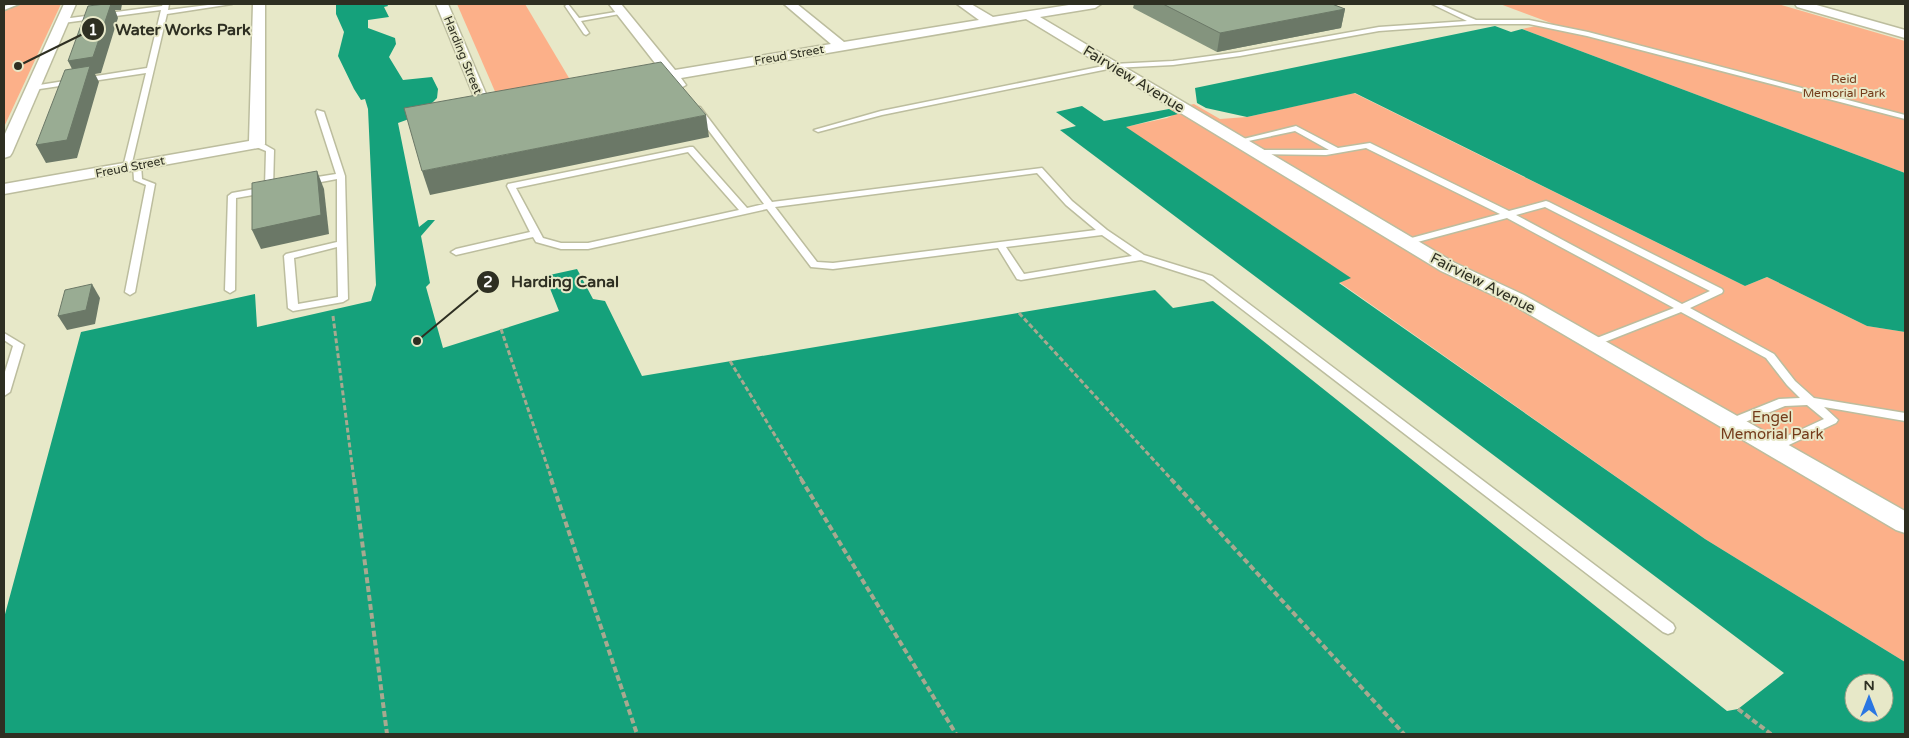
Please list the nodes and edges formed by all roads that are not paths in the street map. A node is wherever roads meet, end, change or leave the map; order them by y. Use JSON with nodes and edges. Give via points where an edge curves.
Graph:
{"nodes":[{"id":1,"x":16,"y":4,"type":"edge"},
{"id":2,"x":70,"y":4,"type":"edge"},
{"id":3,"x":230,"y":4,"type":"edge"},
{"id":4,"x":259,"y":4,"type":"edge"},
{"id":5,"x":442,"y":4,"type":"edge"},
{"id":6,"x":790,"y":4,"type":"edge"},
{"id":7,"x":963,"y":4,"type":"edge"},
{"id":8,"x":1095,"y":4,"type":"edge"},
{"id":9,"x":1434,"y":4,"type":"edge"},
{"id":10,"x":1801,"y":4,"type":"edge"},
{"id":11,"x":568,"y":6,"type":"dead end"},
{"id":12,"x":4,"y":8,"type":"edge"},
{"id":13,"x":165,"y":8,"type":"edge"},
{"id":14,"x":619,"y":8,"type":"edge"},
{"id":15,"x":1028,"y":15,"type":"junction"},
{"id":16,"x":577,"y":20,"type":"junction"},
{"id":17,"x":63,"y":21,"type":"junction"},
{"id":18,"x":990,"y":21,"type":"junction"},
{"id":19,"x":1475,"y":22,"type":"junction"},
{"id":20,"x":586,"y":33,"type":"dead end"},
{"id":21,"x":1905,"y":34,"type":"edge"},
{"id":22,"x":841,"y":46,"type":"junction"},
{"id":23,"x":1113,"y":66,"type":"junction"},
{"id":24,"x":150,"y":70,"type":"junction"},
{"id":25,"x":671,"y":75,"type":"junction"},
{"id":26,"x":624,"y":83,"type":"edge"},
{"id":27,"x":33,"y":88,"type":"junction"},
{"id":28,"x":687,"y":95,"type":"joint"},
{"id":29,"x":512,"y":102,"type":"edge"},
{"id":30,"x":320,"y":112,"type":"dead end"},
{"id":31,"x":1905,"y":117,"type":"edge"},
{"id":32,"x":818,"y":130,"type":"dead end"},
{"id":33,"x":1239,"y":141,"type":"junction"},
{"id":34,"x":257,"y":144,"type":"junction"},
{"id":35,"x":1337,"y":151,"type":"junction"},
{"id":36,"x":1256,"y":152,"type":"junction"},
{"id":37,"x":4,"y":153,"type":"edge"},
{"id":38,"x":132,"y":166,"type":"junction"},
{"id":39,"x":341,"y":176,"type":"junction"},
{"id":40,"x":296,"y":184,"type":"edge"},
{"id":41,"x":4,"y":189,"type":"edge"},
{"id":42,"x":771,"y":205,"type":"junction"},
{"id":43,"x":745,"y":211,"type":"junction"},
{"id":44,"x":1507,"y":214,"type":"junction"},
{"id":45,"x":1104,"y":232,"type":"junction"},
{"id":46,"x":536,"y":234,"type":"junction"},
{"id":47,"x":1407,"y":242,"type":"junction"},
{"id":48,"x":343,"y":243,"type":"junction"},
{"id":49,"x":1001,"y":246,"type":"junction"},
{"id":50,"x":456,"y":252,"type":"dead end"},
{"id":51,"x":1140,"y":257,"type":"junction"},
{"id":52,"x":230,"y":290,"type":"dead end"},
{"id":53,"x":130,"y":292,"type":"dead end"},
{"id":54,"x":1682,"y":308,"type":"junction"},
{"id":55,"x":4,"y":336,"type":"edge"},
{"id":56,"x":1593,"y":343,"type":"junction"},
{"id":57,"x":4,"y":392,"type":"edge"},
{"id":58,"x":1810,"y":401,"type":"junction"},
{"id":59,"x":1905,"y":417,"type":"edge"},
{"id":60,"x":1732,"y":423,"type":"junction"},
{"id":61,"x":1774,"y":447,"type":"junction"},
{"id":62,"x":1905,"y":523,"type":"edge"},
{"id":63,"x":1668,"y":628,"type":"dead end"}],
"edges":[{"from":1,"to":12,"type":"lane"},
{"from":2,"to":17,"type":"street"},
{"from":3,"to":13,"type":"lane"},
{"from":4,"to":34,"type":"street"},
{"from":5,"to":29,"type":"street","name":"Harding Street","via":[[484,106]]},
{"from":6,"to":22,"type":"street"},
{"from":7,"to":18,"type":"street"},
{"from":8,"to":15,"type":"street","name":"Freud Street"},
{"from":9,"to":19,"type":"lane"},
{"from":10,"to":21,"type":"street"},
{"from":11,"to":16,"type":"lane"},
{"from":13,"to":17,"type":"lane"},
{"from":13,"to":24,"type":"lane"},
{"from":14,"to":16,"type":"lane"},
{"from":14,"to":25,"type":"street"},
{"from":15,"to":18,"type":"street","name":"Freud Street"},
{"from":15,"to":23,"type":"street","name":"Fairview Avenue"},
{"from":16,"to":20,"type":"lane"},
{"from":17,"to":27,"type":"street"},
{"from":18,"to":22,"type":"street","name":"Freud Street"},
{"from":19,"to":23,"type":"lane","via":[[1379,29],[1240,54]]},
{"from":19,"to":31,"type":"lane","via":[[1529,22],[1588,34]]},
{"from":22,"to":25,"type":"street","name":"Freud Street"},
{"from":23,"to":32,"type":"lane","via":[[881,113]]},
{"from":23,"to":33,"type":"street","name":"Fairview Avenue"},
{"from":24,"to":27,"type":"lane"},
{"from":24,"to":38,"type":"lane"},
{"from":25,"to":26,"type":"street","name":"Freud Street"},
{"from":25,"to":28,"type":"street"},
{"from":27,"to":37,"type":"street"},
{"from":28,"to":42,"type":"lane"},
{"from":30,"to":39,"type":"lane"},
{"from":33,"to":35,"type":"lane","via":[[1296,128]]},
{"from":33,"to":36,"type":"street","name":"Fairview Avenue"},
{"from":34,"to":38,"type":"street","name":"Freud Street"},
{"from":34,"to":52,"type":"lane","via":[[270,150],[273,188],[232,196]]},
{"from":35,"to":36,"type":"lane"},
{"from":35,"to":44,"type":"lane","via":[[1368,145]]},
{"from":36,"to":47,"type":"street","name":"Fairview Avenue"},
{"from":38,"to":41,"type":"street","name":"Freud Street"},
{"from":38,"to":53,"type":"lane","via":[[138,180],[151,184]]},
{"from":39,"to":40,"type":"lane"},
{"from":39,"to":48,"type":"lane"},
{"from":42,"to":43,"type":"lane"},
{"from":42,"to":45,"type":"lane","via":[[1039,170],[1069,203]]},
{"from":42,"to":49,"type":"lane","via":[[814,265],[833,266]]},
{"from":43,"to":46,"type":"lane","via":[[588,246],[561,246],[539,240]]},
{"from":43,"to":46,"type":"lane","via":[[690,149],[511,186]]},
{"from":44,"to":47,"type":"lane"},
{"from":44,"to":54,"type":"lane"},
{"from":44,"to":54,"type":"lane","via":[[1546,204],[1718,291]]},
{"from":45,"to":49,"type":"lane"},
{"from":45,"to":51,"type":"lane"},
{"from":46,"to":50,"type":"lane"},
{"from":47,"to":56,"type":"street","name":"Fairview Avenue"},
{"from":48,"to":48,"type":"lane","via":[[344,299],[293,308],[289,256]]},
{"from":49,"to":51,"type":"lane","via":[[1021,277]]},
{"from":51,"to":63,"type":"lane","via":[[1208,278]]},
{"from":54,"to":56,"type":"lane"},
{"from":54,"to":58,"type":"lane","via":[[1770,356]]},
{"from":55,"to":57,"type":"lane","via":[[19,345]]},
{"from":56,"to":60,"type":"street","name":"Fairview Avenue"},
{"from":58,"to":59,"type":"lane"},
{"from":58,"to":60,"type":"lane","via":[[1783,402]]},
{"from":58,"to":61,"type":"lane","via":[[1832,420]]},
{"from":60,"to":61,"type":"street","name":"Fairview Avenue"},
{"from":61,"to":62,"type":"street","name":"Fairview Avenue"}]}
